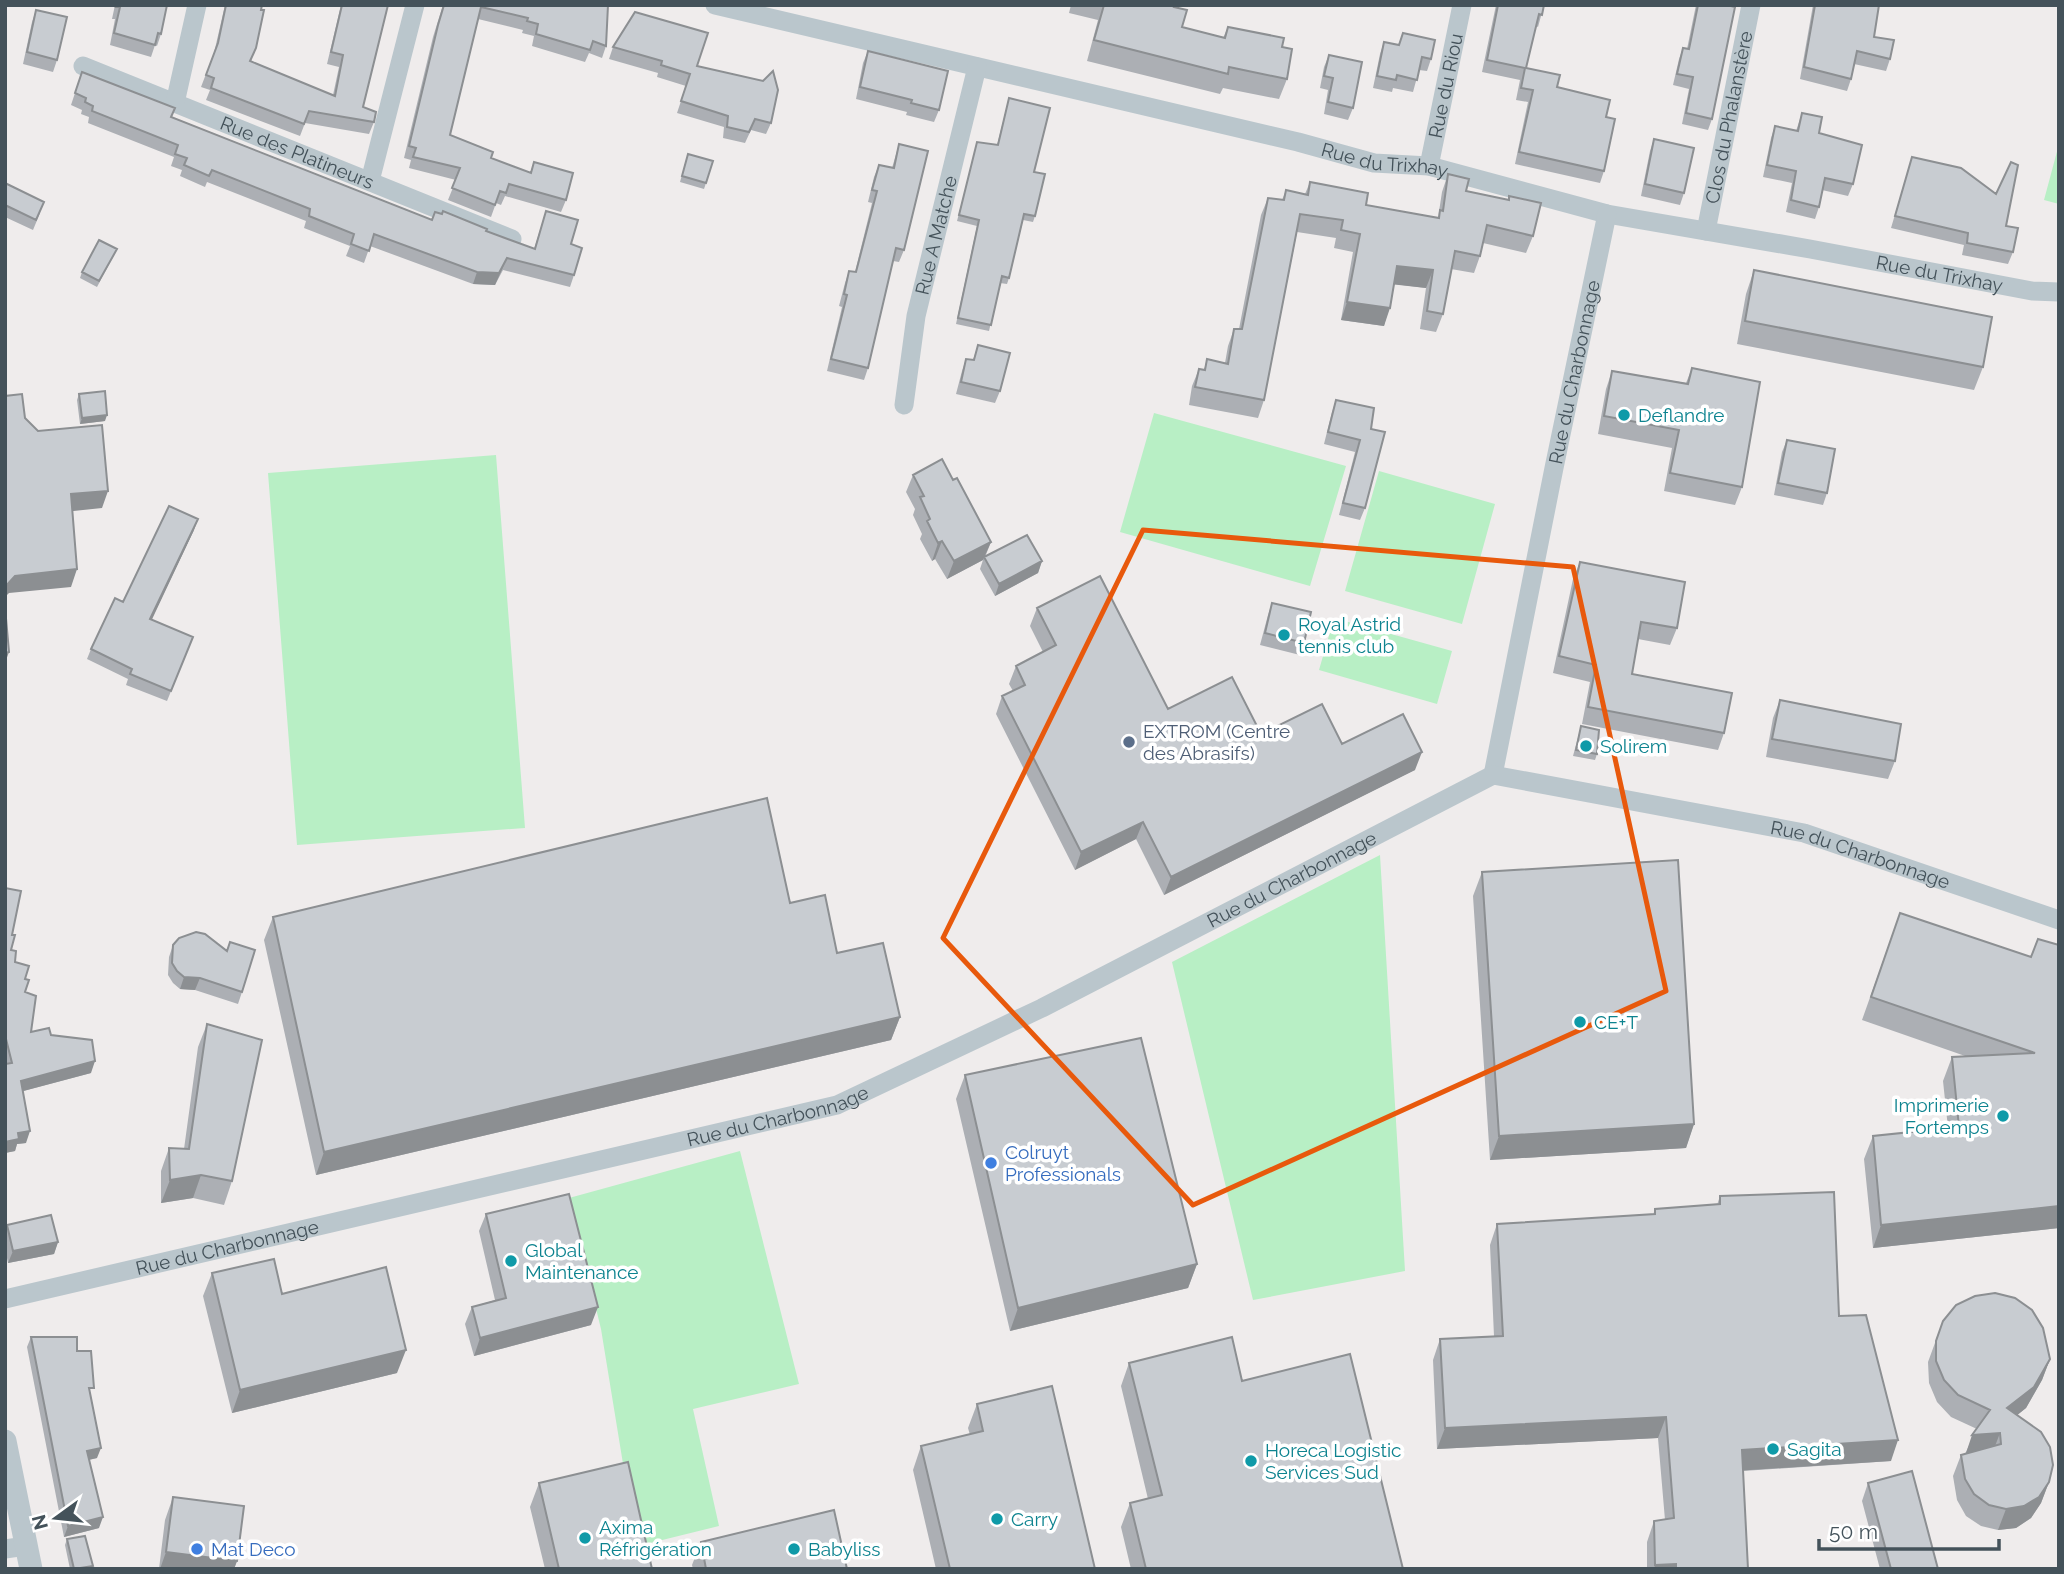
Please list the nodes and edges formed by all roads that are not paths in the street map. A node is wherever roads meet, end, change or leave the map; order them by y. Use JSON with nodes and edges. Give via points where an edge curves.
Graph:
{"nodes":[{"id":1,"x":197,"y":5,"type":"edge"},
{"id":2,"x":415,"y":5,"type":"edge"},
{"id":3,"x":715,"y":5,"type":"edge"},
{"id":4,"x":1462,"y":5,"type":"edge"},
{"id":5,"x":1751,"y":5,"type":"edge"},
{"id":6,"x":83,"y":66,"type":"dead end"},
{"id":7,"x":977,"y":67,"type":"junction"},
{"id":8,"x":175,"y":103,"type":"junction"},
{"id":9,"x":1429,"y":166,"type":"junction"},
{"id":10,"x":370,"y":181,"type":"junction"},
{"id":11,"x":1607,"y":214,"type":"junction"},
{"id":12,"x":1706,"y":231,"type":"junction"},
{"id":13,"x":512,"y":239,"type":"edge"},
{"id":14,"x":2059,"y":292,"type":"edge"},
{"id":15,"x":904,"y":405,"type":"dead end"},
{"id":16,"x":1493,"y":775,"type":"junction"},
{"id":17,"x":2059,"y":920,"type":"edge"},
{"id":18,"x":5,"y":1299,"type":"edge"},
{"id":19,"x":5,"y":1441,"type":"edge"},
{"id":20,"x":16,"y":1547,"type":"edge"},
{"id":21,"x":31,"y":1569,"type":"edge"}],
"edges":[{"from":1,"to":8,"type":"street"},
{"from":2,"to":10,"type":"street"},
{"from":3,"to":7,"type":"street","name":"Rue du Trixhay"},
{"from":4,"to":9,"type":"street","name":"Rue du Riou"},
{"from":5,"to":12,"type":"street","name":"Clos du Phalanstère"},
{"from":6,"to":8,"type":"street","name":"Rue des Platineurs"},
{"from":7,"to":9,"type":"street","name":"Rue du Trixhay","via":[[1374,163]]},
{"from":7,"to":15,"type":"street","name":"Rue A Matche","via":[[916,316]]},
{"from":8,"to":10,"type":"street","name":"Rue des Platineurs"},
{"from":9,"to":11,"type":"street","name":"Rue du Trixhay"},
{"from":10,"to":13,"type":"street","name":"Rue des Platineurs"},
{"from":11,"to":12,"type":"street","name":"Rue du Trixhay"},
{"from":11,"to":16,"type":"street","name":"Rue du Charbonnage"},
{"from":12,"to":14,"type":"street","name":"Rue du Trixhay","via":[[2032,291]]},
{"from":16,"to":17,"type":"street","name":"Rue du Charbonnage","via":[[1804,833]]},
{"from":16,"to":18,"type":"street","name":"Rue du Charbonnage","via":[[1042,1008],[837,1105]]},
{"from":19,"to":20,"type":"street"},
{"from":20,"to":21,"type":"street"}]}
